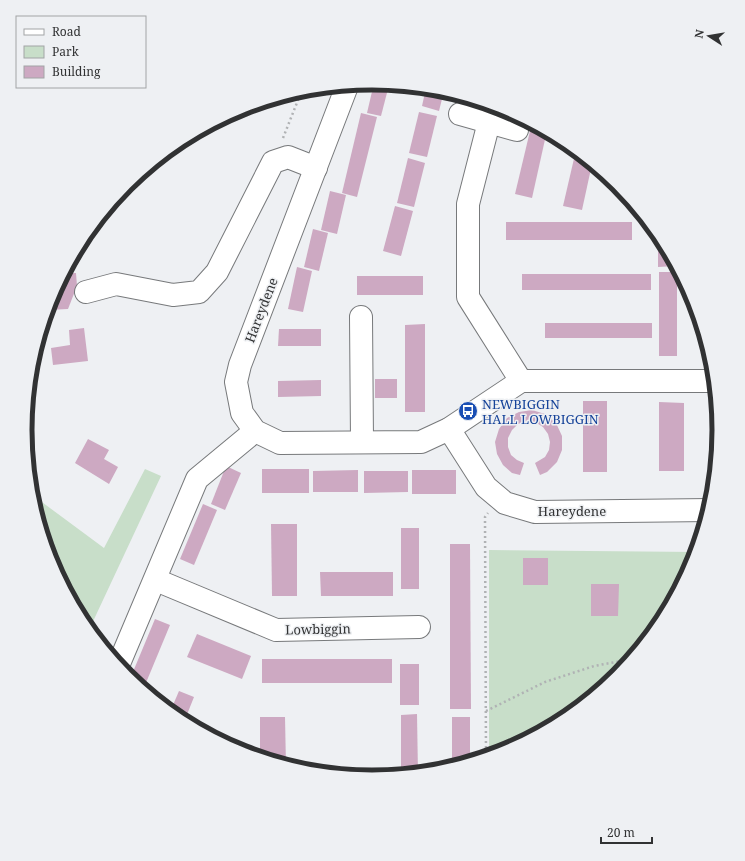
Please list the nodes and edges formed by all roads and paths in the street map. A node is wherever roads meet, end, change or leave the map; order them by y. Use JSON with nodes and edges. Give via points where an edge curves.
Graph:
{"nodes":[{"id":1,"x":344,"y":92,"type":"edge"},
{"id":2,"x":298,"y":99,"type":"edge"},
{"id":3,"x":460,"y":114,"type":"dead end"},
{"id":4,"x":489,"y":122,"type":"junction"},
{"id":5,"x":518,"y":130,"type":"dead end"},
{"id":6,"x":273,"y":162,"type":"junction"},
{"id":7,"x":316,"y":168,"type":"junction"},
{"id":8,"x":86,"y":292,"type":"dead end"},
{"id":9,"x":361,"y":317,"type":"dead end"},
{"id":10,"x":521,"y":381,"type":"junction"},
{"id":11,"x":709,"y":381,"type":"edge"},
{"id":12,"x":449,"y":429,"type":"junction"},
{"id":13,"x":255,"y":431,"type":"junction"},
{"id":14,"x":362,"y":441,"type":"junction"},
{"id":15,"x":499,"y":498,"type":"junction"},
{"id":16,"x":703,"y":510,"type":"edge"},
{"id":17,"x":156,"y":580,"type":"junction"},
{"id":18,"x":419,"y":627,"type":"dead end"},
{"id":19,"x":121,"y":660,"type":"edge"},
{"id":20,"x":623,"y":661,"type":"edge"},
{"id":21,"x":486,"y":711,"type":"junction"},
{"id":22,"x":486,"y":751,"type":"edge"}],
"edges":[{"from":1,"to":7,"type":"street","name":"Hareydene"},
{"from":2,"to":6,"type":"path"},
{"from":3,"to":4,"type":"street"},
{"from":4,"to":5,"type":"street"},
{"from":4,"to":10,"type":"street","via":[[468,204],[468,297]]},
{"from":6,"to":7,"type":"street","via":[[288,157]]},
{"from":6,"to":8,"type":"street","via":[[217,272],[199,292],[173,295],[116,284]]},
{"from":7,"to":13,"type":"street","name":"Hareydene","via":[[240,365],[236,382],[242,413]]},
{"from":9,"to":14,"type":"street"},
{"from":10,"to":11,"type":"street"},
{"from":10,"to":12,"type":"street","name":"Hareydene"},
{"from":12,"to":14,"type":"street","name":"Hareydene","via":[[421,442]]},
{"from":12,"to":15,"type":"street","name":"Hareydene","via":[[486,487]]},
{"from":13,"to":14,"type":"street","name":"Hareydene","via":[[280,443]]},
{"from":13,"to":17,"type":"street","via":[[197,479]]},
{"from":15,"to":16,"type":"street","name":"Hareydene","via":[[505,503],[535,512]]},
{"from":15,"to":21,"type":"path","via":[[485,516]]},
{"from":17,"to":18,"type":"street","name":"Lowbiggin","via":[[276,630]]},
{"from":17,"to":19,"type":"street"},
{"from":20,"to":21,"type":"path","via":[[594,666],[545,682]]},
{"from":21,"to":22,"type":"path"}]}
